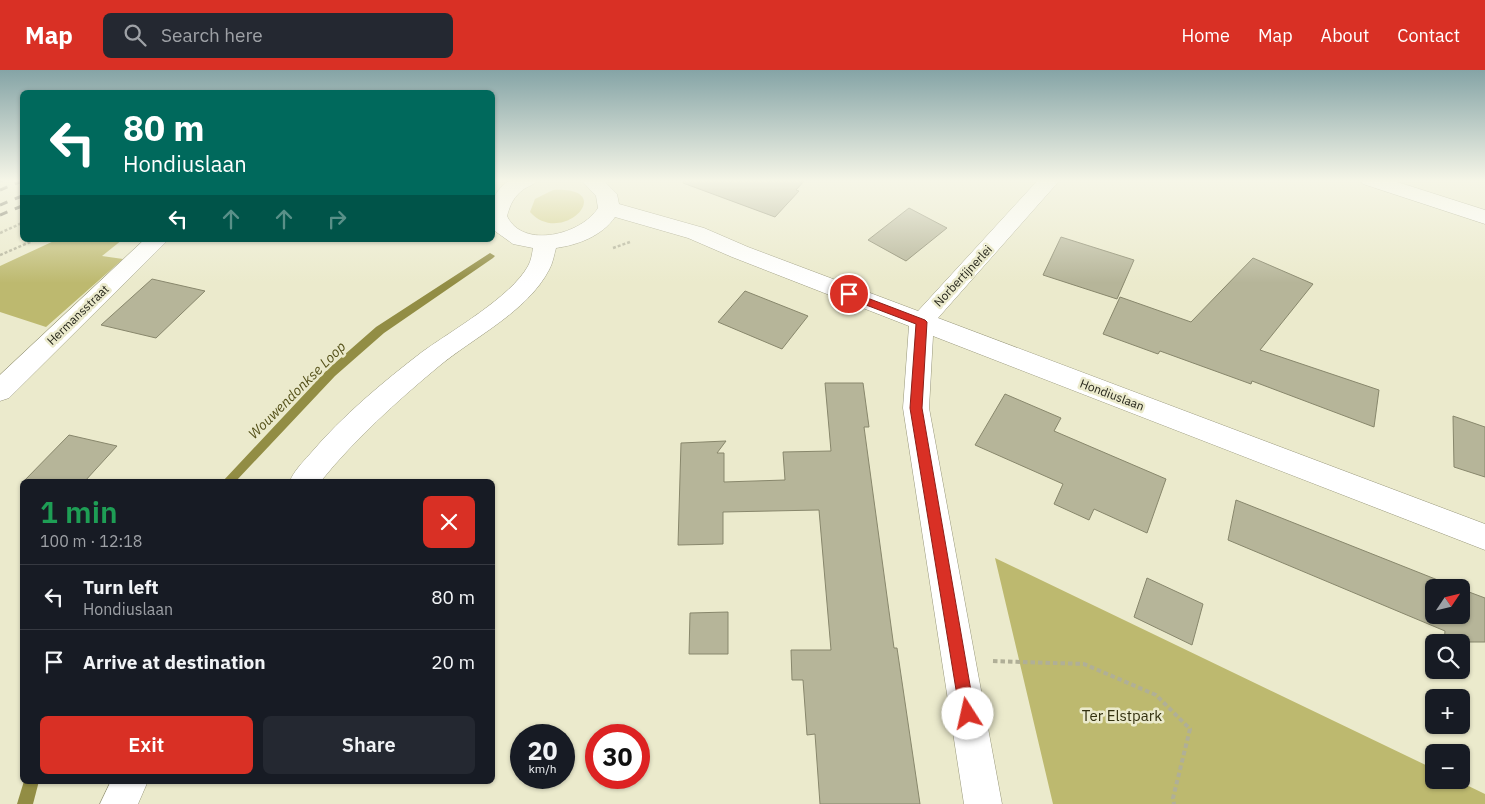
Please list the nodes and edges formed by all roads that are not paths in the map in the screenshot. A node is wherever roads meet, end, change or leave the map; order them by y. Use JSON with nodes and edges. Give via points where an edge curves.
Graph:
{"nodes":[{"id":1,"x":606,"y":214,"type":"edge"},
{"id":2,"x":631,"y":214,"type":"edge"},
{"id":3,"x":1019,"y":214,"type":"edge"},
{"id":4,"x":495,"y":217,"type":"edge"},
{"id":5,"x":591,"y":230,"type":"junction"},
{"id":6,"x":154,"y":242,"type":"edge"},
{"id":7,"x":546,"y":243,"type":"junction"},
{"id":8,"x":740,"y":252,"type":"junction"},
{"id":9,"x":922,"y":322,"type":"junction"},
{"id":10,"x":0,"y":391,"type":"edge"},
{"id":11,"x":306,"y":479,"type":"edge"},
{"id":12,"x":1485,"y":538,"type":"edge"},
{"id":13,"x":129,"y":784,"type":"edge"},
{"id":14,"x":119,"y":804,"type":"edge"},
{"id":15,"x":983,"y":804,"type":"edge"}],
"edges":[{"from":1,"to":5,"type":"street","name":"Hondiuslaan"},
{"from":2,"to":8,"type":"street","name":"Hondiuslaan","via":[[696,233]]},
{"from":3,"to":9,"type":"street","name":"Norbertijnerlei"},
{"from":4,"to":7,"type":"street","name":"Hondiuslaan","via":[[503,229],[520,239]]},
{"from":5,"to":7,"type":"street","name":"Hondiuslaan","via":[[569,240]]},
{"from":5,"to":8,"type":"street","name":"Hondiuslaan","via":[[627,230]]},
{"from":6,"to":10,"type":"street","name":"Hermansstraat"},
{"from":7,"to":11,"type":"street","via":[[539,268],[520,292],[388,395],[334,445]]},
{"from":8,"to":9,"type":"street","name":"Hondiuslaan"},
{"from":9,"to":12,"type":"street","name":"Hondiuslaan"},
{"from":9,"to":15,"type":"street","via":[[916,408]]},
{"from":13,"to":14,"type":"street"}]}
